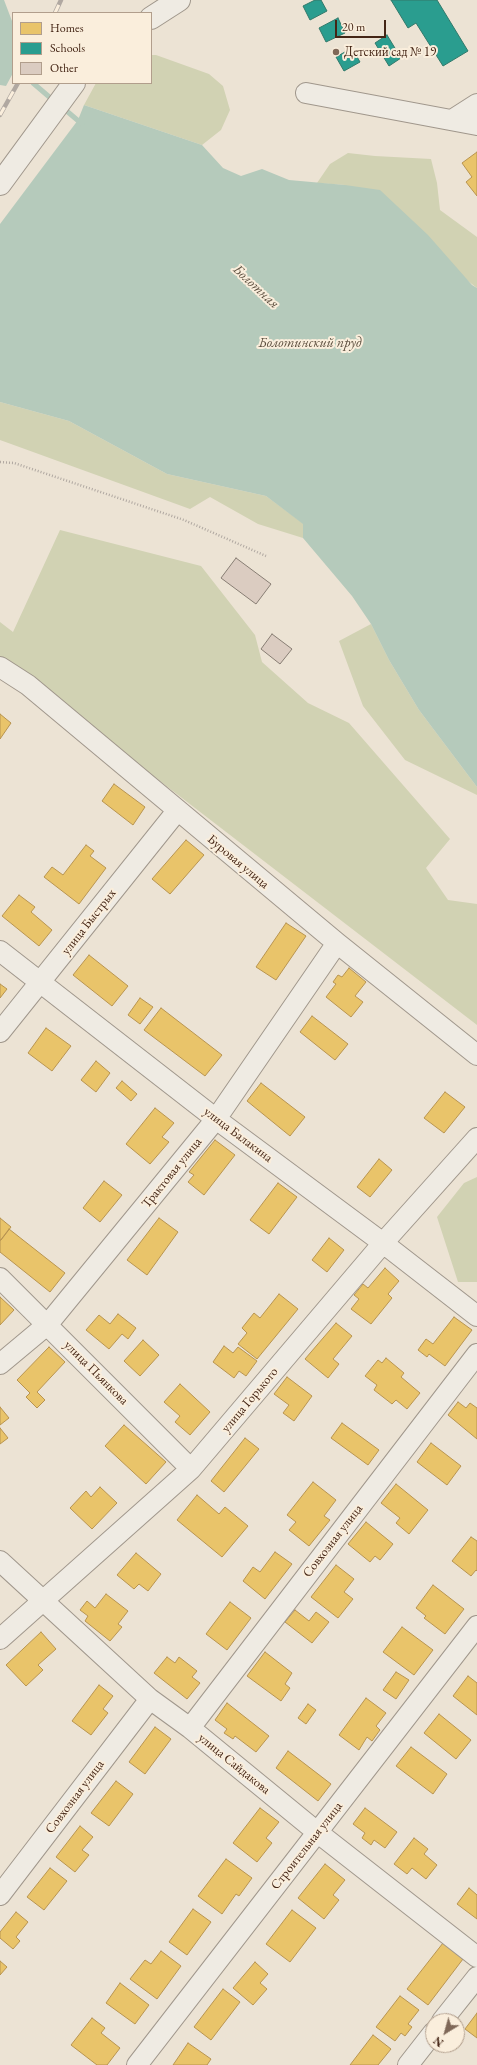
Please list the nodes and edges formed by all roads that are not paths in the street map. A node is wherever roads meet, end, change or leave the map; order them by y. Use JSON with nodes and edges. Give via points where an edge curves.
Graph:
{"nodes":[{"id":1,"x":179,"y":0,"type":"edge"},
{"id":2,"x":152,"y":17,"type":"edge"},
{"id":3,"x":73,"y":84,"type":"edge"},
{"id":4,"x":306,"y":93,"type":"dead end"},
{"id":5,"x":477,"y":104,"type":"edge"},
{"id":6,"x":452,"y":120,"type":"junction"},
{"id":7,"x":477,"y":125,"type":"edge"},
{"id":8,"x":0,"y":184,"type":"edge"},
{"id":9,"x":0,"y":667,"type":"edge"},
{"id":10,"x":177,"y":811,"type":"junction"},
{"id":11,"x":337,"y":943,"type":"junction"},
{"id":12,"x":0,"y":951,"type":"edge"},
{"id":13,"x":41,"y":983,"type":"junction"},
{"id":14,"x":0,"y":1032,"type":"edge"},
{"id":15,"x":477,"y":1055,"type":"edge"},
{"id":16,"x":216,"y":1119,"type":"junction"},
{"id":17,"x":477,"y":1138,"type":"edge"},
{"id":18,"x":383,"y":1243,"type":"junction"},
{"id":19,"x":0,"y":1278,"type":"edge"},
{"id":20,"x":477,"y":1316,"type":"edge"},
{"id":21,"x":48,"y":1324,"type":"junction"},
{"id":22,"x":477,"y":1354,"type":"edge"},
{"id":23,"x":0,"y":1364,"type":"edge"},
{"id":24,"x":191,"y":1469,"type":"junction"},
{"id":25,"x":0,"y":1561,"type":"edge"},
{"id":26,"x":43,"y":1600,"type":"junction"},
{"id":27,"x":477,"y":1626,"type":"edge"},
{"id":28,"x":0,"y":1639,"type":"edge"},
{"id":29,"x":150,"y":1699,"type":"junction"},
{"id":30,"x":190,"y":1728,"type":"junction"},
{"id":31,"x":317,"y":1832,"type":"junction"},
{"id":32,"x":0,"y":1895,"type":"edge"},
{"id":33,"x":477,"y":1957,"type":"edge"},
{"id":34,"x":477,"y":1977,"type":"edge"},
{"id":35,"x":448,"y":2013,"type":"edge"},
{"id":36,"x":425,"y":2043,"type":"edge"},
{"id":37,"x":137,"y":2065,"type":"edge"},
{"id":38,"x":408,"y":2065,"type":"edge"}],
"edges":[{"from":1,"to":2,"type":"street"},
{"from":3,"to":8,"type":"street"},
{"from":4,"to":6,"type":"street"},
{"from":5,"to":6,"type":"street"},
{"from":6,"to":7,"type":"street"},
{"from":9,"to":10,"type":"street","name":"Буровая улица","via":[[28,685]]},
{"from":10,"to":11,"type":"street","name":"Буровая улица"},
{"from":10,"to":13,"type":"street","name":"улица Быстрых"},
{"from":11,"to":15,"type":"street","name":"Буровая улица"},
{"from":11,"to":16,"type":"street","name":"Трактовая улица"},
{"from":12,"to":13,"type":"street","name":"улица Балакина"},
{"from":13,"to":14,"type":"street","name":"улица Быстрых"},
{"from":13,"to":16,"type":"street","name":"улица Балакина"},
{"from":16,"to":18,"type":"street","name":"улица Балакина"},
{"from":16,"to":21,"type":"street","name":"Трактовая улица"},
{"from":17,"to":18,"type":"street","name":"улица Горького"},
{"from":18,"to":20,"type":"street","name":"улица Балакина"},
{"from":18,"to":24,"type":"street","name":"улица Горького"},
{"from":19,"to":21,"type":"street","name":"улица Пьянкова"},
{"from":21,"to":23,"type":"street","name":"Трактовая улица"},
{"from":21,"to":24,"type":"street","name":"улица Пьянкова"},
{"from":22,"to":30,"type":"street","name":"Совхозная улица"},
{"from":24,"to":26,"type":"street","name":"улица Горького"},
{"from":25,"to":26,"type":"street","name":"улица Сайдакова"},
{"from":26,"to":28,"type":"street","name":"улица Горького"},
{"from":26,"to":29,"type":"street","name":"улица Сайдакова"},
{"from":27,"to":31,"type":"street","name":"Строительная улица"},
{"from":29,"to":30,"type":"street","name":"улица Сайдакова"},
{"from":29,"to":32,"type":"street","name":"Совхозная улица"},
{"from":30,"to":31,"type":"street","name":"улица Сайдакова"},
{"from":31,"to":33,"type":"street","name":"улица Сайдакова"},
{"from":31,"to":37,"type":"street","name":"Строительная улица"},
{"from":34,"to":35,"type":"street"},
{"from":36,"to":38,"type":"street"}]}
